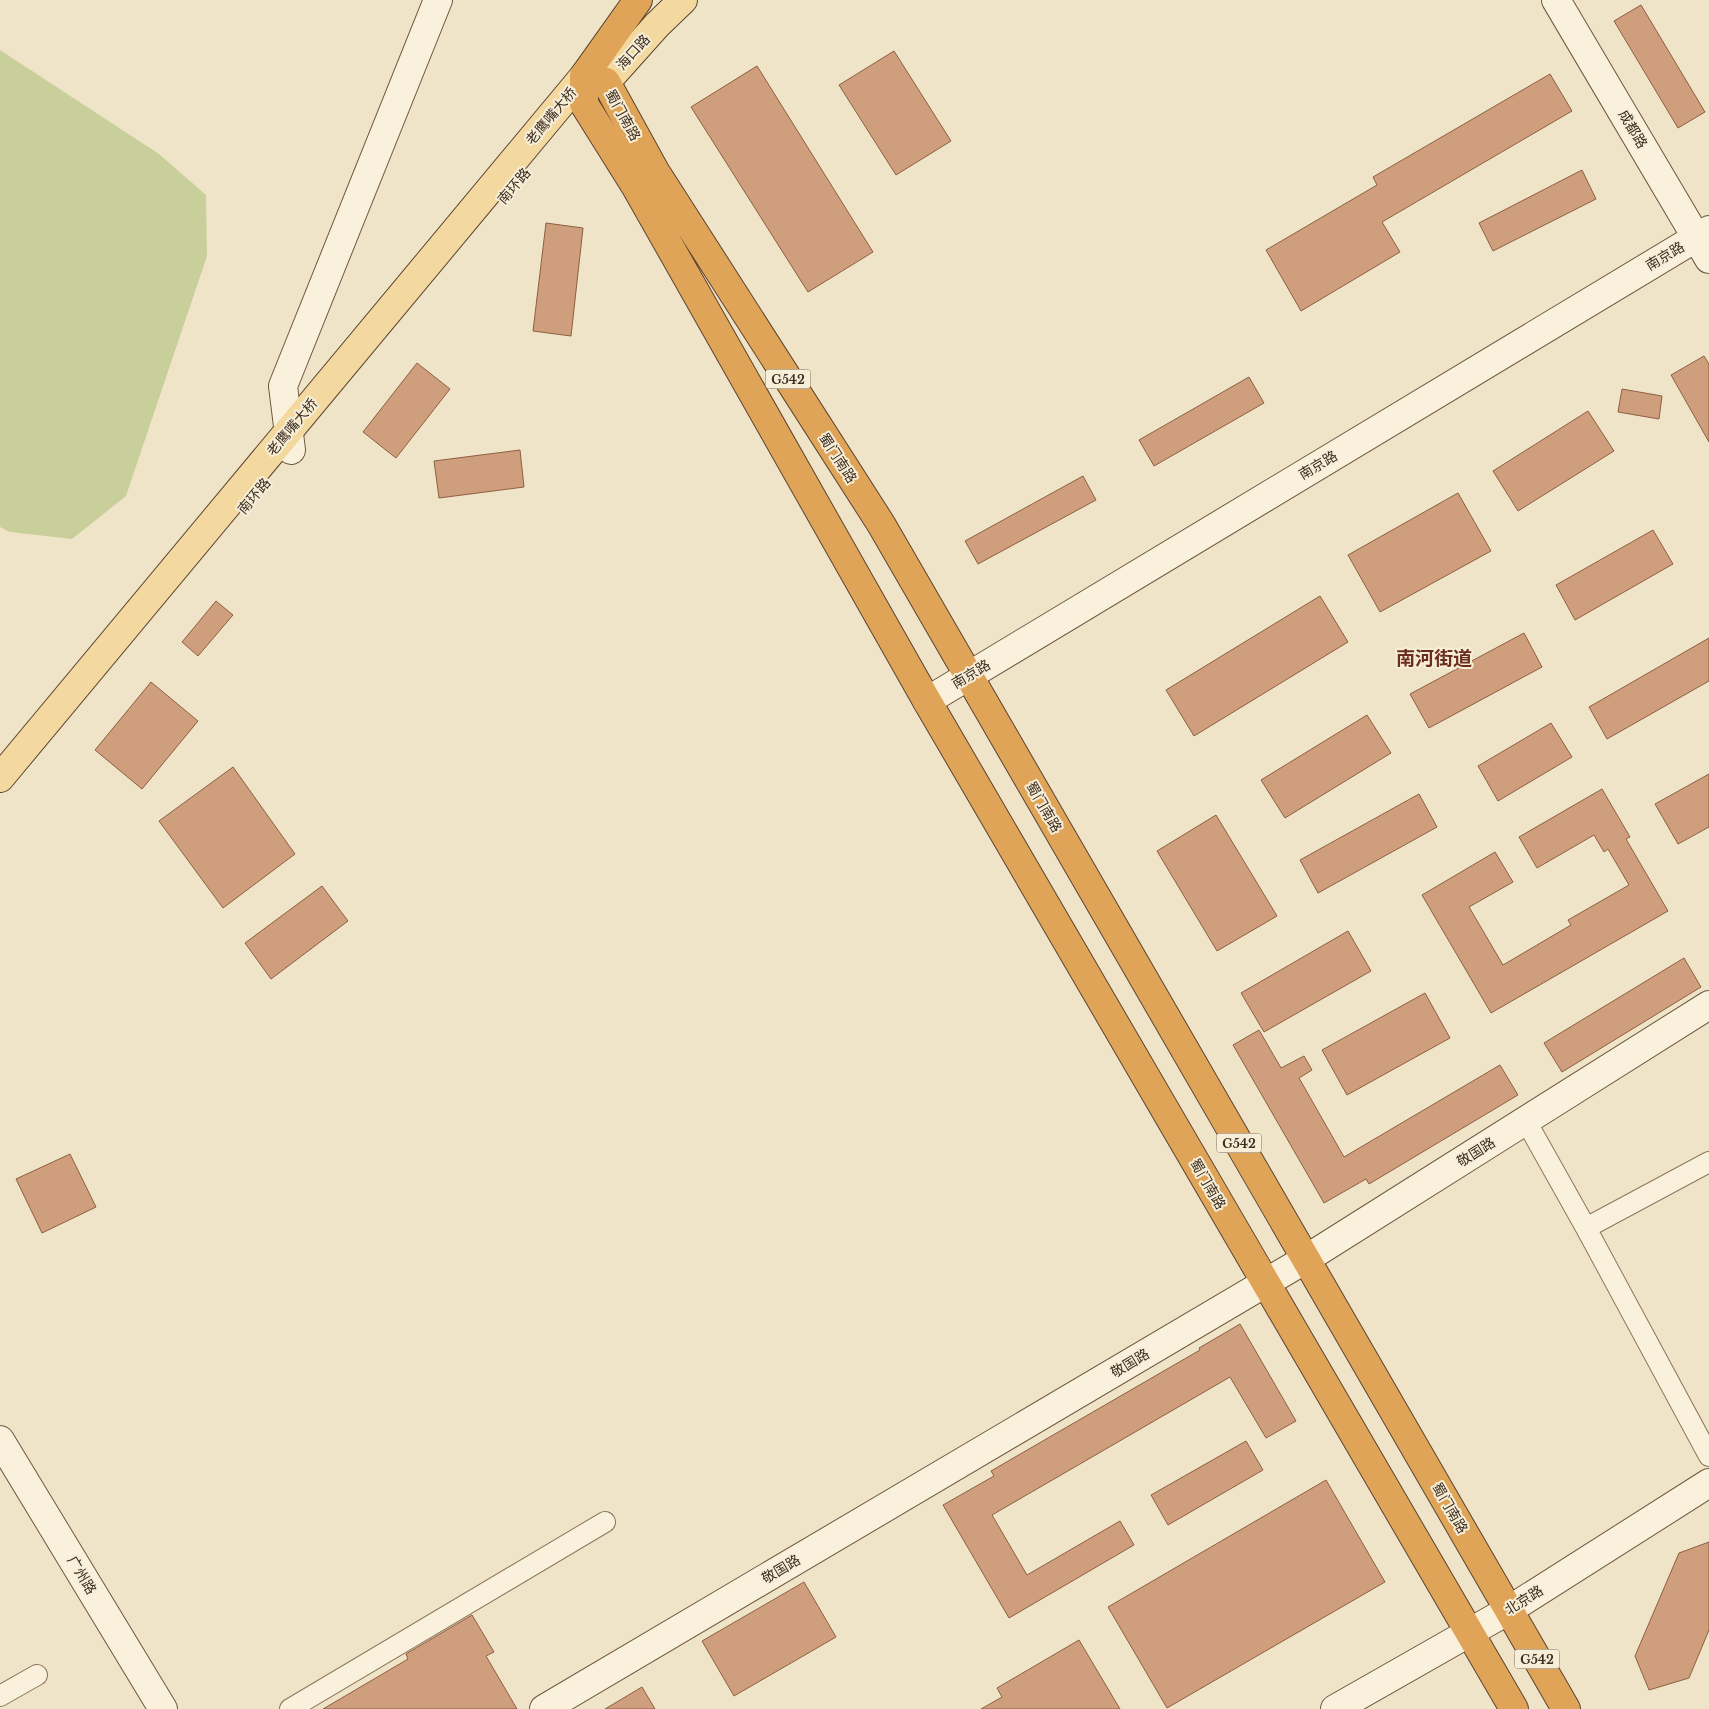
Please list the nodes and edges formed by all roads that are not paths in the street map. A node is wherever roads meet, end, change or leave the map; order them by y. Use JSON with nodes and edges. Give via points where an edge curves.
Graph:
{"nodes":[{"id":1,"x":438,"y":0,"type":"edge"},
{"id":2,"x":638,"y":0,"type":"edge"},
{"id":3,"x":649,"y":0,"type":"edge"},
{"id":4,"x":682,"y":0,"type":"edge"},
{"id":5,"x":1556,"y":0,"type":"edge"},
{"id":6,"x":595,"y":79,"type":"junction"},
{"id":7,"x":584,"y":104,"type":"junction"},
{"id":8,"x":1705,"y":242,"type":"edge"},
{"id":9,"x":290,"y":440,"type":"junction"},
{"id":10,"x":968,"y":676,"type":"junction"},
{"id":11,"x":927,"y":701,"type":"junction"},
{"id":12,"x":0,"y":778,"type":"edge"},
{"id":13,"x":0,"y":796,"type":"edge"},
{"id":14,"x":1709,"y":1005,"type":"edge"},
{"id":15,"x":1526,"y":1121,"type":"junction"},
{"id":16,"x":1709,"y":1162,"type":"edge"},
{"id":17,"x":1586,"y":1228,"type":"junction"},
{"id":18,"x":1306,"y":1259,"type":"junction"},
{"id":19,"x":1266,"y":1283,"type":"junction"},
{"id":20,"x":0,"y":1440,"type":"edge"},
{"id":21,"x":1709,"y":1456,"type":"edge"},
{"id":22,"x":1709,"y":1483,"type":"edge"},
{"id":23,"x":605,"y":1522,"type":"dead end"},
{"id":24,"x":1509,"y":1610,"type":"junction"},
{"id":25,"x":1470,"y":1632,"type":"junction"},
{"id":26,"x":37,"y":1675,"type":"dead end"},
{"id":27,"x":0,"y":1696,"type":"edge"},
{"id":28,"x":163,"y":1709,"type":"edge"},
{"id":29,"x":290,"y":1709,"type":"edge"},
{"id":30,"x":544,"y":1709,"type":"edge"},
{"id":31,"x":1334,"y":1709,"type":"edge"},
{"id":32,"x":1514,"y":1709,"type":"edge"},
{"id":33,"x":1566,"y":1709,"type":"edge"}],
"edges":[{"from":1,"to":9,"type":"street","via":[[283,386]]},
{"from":2,"to":6,"type":"highway"},
{"from":3,"to":6,"type":"main road","name":"海口路"},
{"from":4,"to":6,"type":"main road","name":"海口路"},
{"from":5,"to":8,"type":"street","name":"成都路"},
{"from":6,"to":7,"type":"highway","name":"海口路"},
{"from":6,"to":9,"type":"main road","name":"老鹰嘴大桥"},
{"from":6,"to":10,"type":"highway","name":"蜀门南路","number":"G542","via":[[881,524]]},
{"from":7,"to":9,"type":"main road","name":"南环路"},
{"from":7,"to":11,"type":"highway","name":"蜀门南路","number":"G542","via":[[636,187]]},
{"from":8,"to":10,"type":"street","name":"南京路"},
{"from":9,"to":12,"type":"main road","name":"老鹰嘴大桥"},
{"from":9,"to":13,"type":"main road","name":"南环路"},
{"from":10,"to":11,"type":"street","name":"南京路"},
{"from":10,"to":18,"type":"highway","name":"蜀门南路","number":"G542"},
{"from":11,"to":19,"type":"highway","name":"蜀门南路","number":"G542"},
{"from":14,"to":15,"type":"street","name":"敬国路"},
{"from":15,"to":17,"type":"street"},
{"from":15,"to":18,"type":"street","name":"敬国路"},
{"from":16,"to":17,"type":"street"},
{"from":17,"to":21,"type":"street"},
{"from":18,"to":19,"type":"street","name":"敬国路"},
{"from":18,"to":24,"type":"highway","name":"蜀门南路","number":"G542"},
{"from":19,"to":25,"type":"highway","name":"蜀门南路","number":"G542"},
{"from":19,"to":30,"type":"street","name":"敬国路"},
{"from":20,"to":28,"type":"street","name":"广州路"},
{"from":22,"to":24,"type":"street","name":"北京路"},
{"from":23,"to":29,"type":"street"},
{"from":24,"to":25,"type":"street","name":"北京路"},
{"from":24,"to":33,"type":"highway","name":"蜀门南路","number":"G542"},
{"from":25,"to":31,"type":"street","name":"北京路"},
{"from":25,"to":32,"type":"highway","name":"蜀门南路","number":"G542"},
{"from":26,"to":27,"type":"street"}]}
